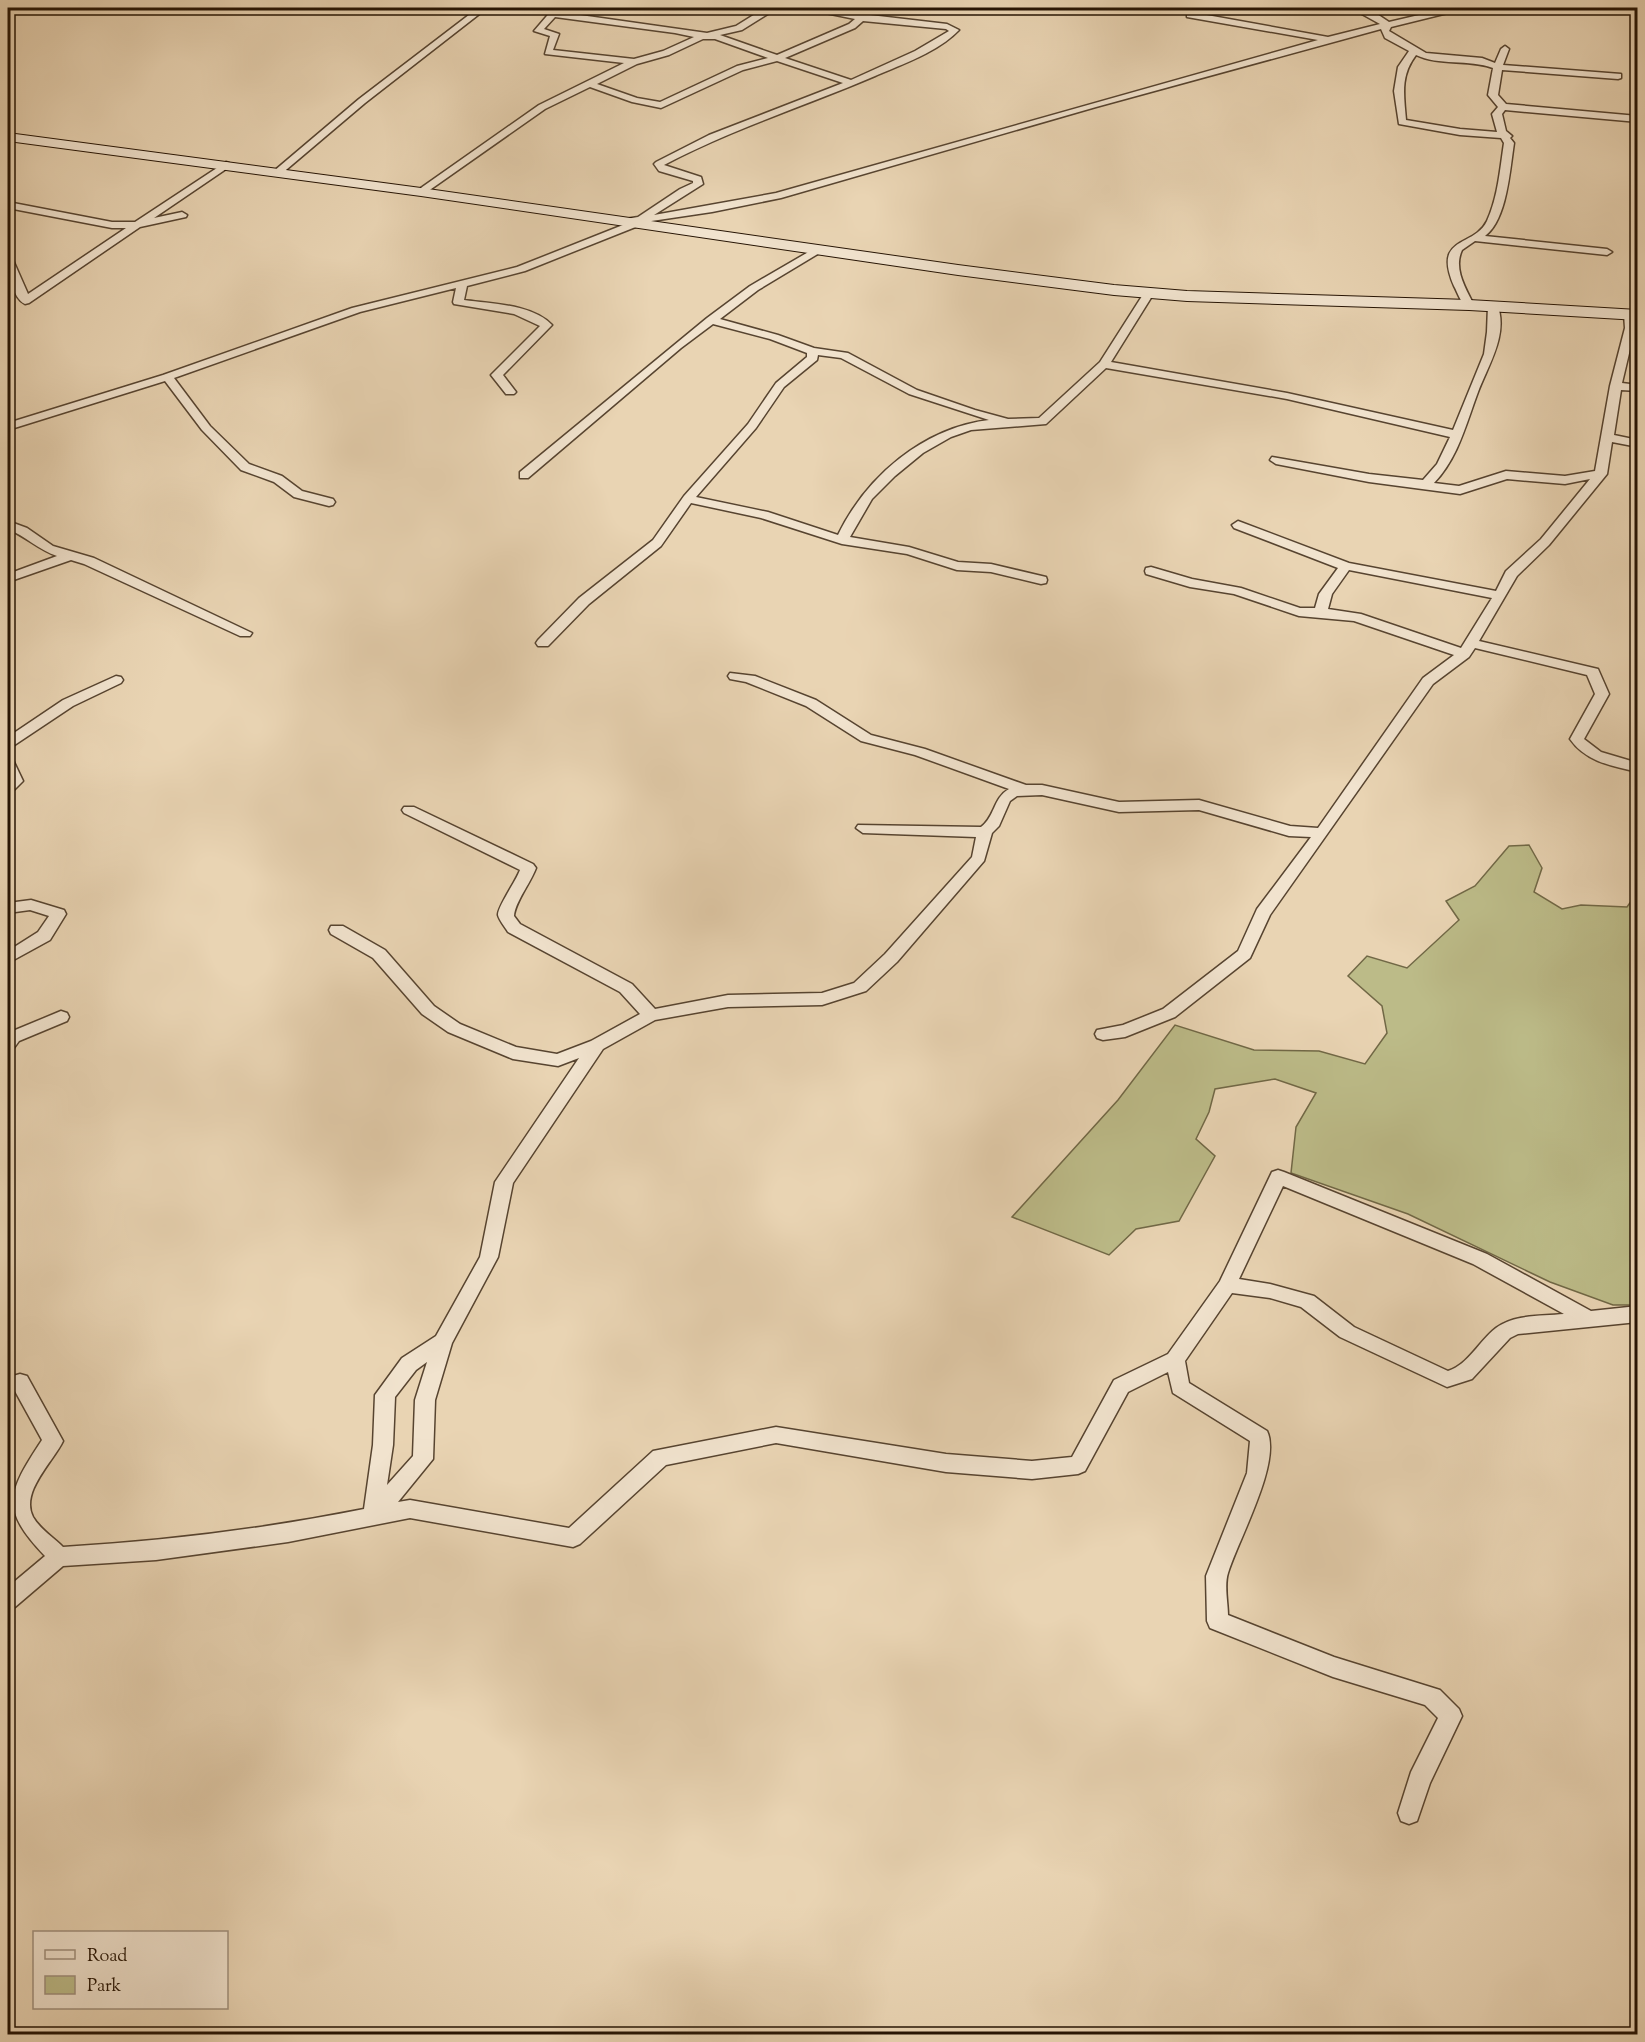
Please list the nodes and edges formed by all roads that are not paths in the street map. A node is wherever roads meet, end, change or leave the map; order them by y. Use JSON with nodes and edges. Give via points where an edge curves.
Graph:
{"nodes":[{"id":1,"x":483,"y":8,"type":"edge"},
{"id":2,"x":754,"y":8,"type":"edge"},
{"id":3,"x":816,"y":8,"type":"edge"},
{"id":4,"x":1355,"y":8,"type":"edge"},
{"id":5,"x":1452,"y":8,"type":"edge"},
{"id":6,"x":770,"y":9,"type":"edge"},
{"id":7,"x":554,"y":11,"type":"edge"},
{"id":8,"x":1190,"y":15,"type":"dead end"},
{"id":9,"x":861,"y":18,"type":"junction"},
{"id":10,"x":1387,"y":25,"type":"junction"},
{"id":11,"x":702,"y":36,"type":"junction"},
{"id":12,"x":1330,"y":40,"type":"junction"},
{"id":13,"x":1505,"y":49,"type":"dead end"},
{"id":14,"x":1414,"y":51,"type":"junction"},
{"id":15,"x":1425,"y":56,"type":"junction"},
{"id":16,"x":777,"y":58,"type":"junction"},
{"id":17,"x":634,"y":62,"type":"junction"},
{"id":18,"x":1498,"y":67,"type":"junction"},
{"id":19,"x":1618,"y":76,"type":"dead end"},
{"id":20,"x":1495,"y":80,"type":"junction"},
{"id":21,"x":852,"y":83,"type":"junction"},
{"id":22,"x":589,"y":84,"type":"junction"},
{"id":23,"x":1503,"y":107,"type":"junction"},
{"id":24,"x":1638,"y":119,"type":"edge"},
{"id":25,"x":1507,"y":136,"type":"junction"},
{"id":26,"x":8,"y":137,"type":"edge"},
{"id":27,"x":226,"y":165,"type":"junction"},
{"id":28,"x":277,"y":172,"type":"junction"},
{"id":29,"x":422,"y":192,"type":"junction"},
{"id":30,"x":8,"y":206,"type":"edge"},
{"id":31,"x":182,"y":215,"type":"dead end"},
{"id":32,"x":632,"y":222,"type":"junction"},
{"id":33,"x":138,"y":225,"type":"junction"},
{"id":34,"x":1473,"y":238,"type":"junction"},
{"id":35,"x":817,"y":250,"type":"junction"},
{"id":36,"x":1608,"y":252,"type":"dead end"},
{"id":37,"x":8,"y":260,"type":"edge"},
{"id":38,"x":462,"y":285,"type":"junction"},
{"id":39,"x":1149,"y":293,"type":"junction"},
{"id":40,"x":1469,"y":305,"type":"junction"},
{"id":41,"x":1493,"y":306,"type":"junction"},
{"id":42,"x":1634,"y":314,"type":"edge"},
{"id":43,"x":711,"y":320,"type":"junction"},
{"id":44,"x":812,"y":351,"type":"junction"},
{"id":45,"x":1104,"y":364,"type":"junction"},
{"id":46,"x":167,"y":377,"type":"junction"},
{"id":47,"x":1616,"y":386,"type":"junction"},
{"id":48,"x":1638,"y":388,"type":"edge"},
{"id":49,"x":510,"y":392,"type":"dead end"},
{"id":50,"x":1012,"y":422,"type":"junction"},
{"id":51,"x":8,"y":427,"type":"edge"},
{"id":52,"x":1457,"y":435,"type":"junction"},
{"id":53,"x":1608,"y":437,"type":"junction"},
{"id":54,"x":1638,"y":444,"type":"edge"},
{"id":55,"x":1276,"y":460,"type":"dead end"},
{"id":56,"x":524,"y":474,"type":"dead end"},
{"id":57,"x":1601,"y":474,"type":"junction"},
{"id":58,"x":1422,"y":485,"type":"junction"},
{"id":59,"x":688,"y":499,"type":"junction"},
{"id":60,"x":329,"y":502,"type":"dead end"},
{"id":61,"x":8,"y":525,"type":"edge"},
{"id":62,"x":1238,"y":525,"type":"dead end"},
{"id":63,"x":842,"y":540,"type":"junction"},
{"id":64,"x":71,"y":555,"type":"junction"},
{"id":65,"x":1346,"y":566,"type":"junction"},
{"id":66,"x":1151,"y":571,"type":"dead end"},
{"id":67,"x":8,"y":578,"type":"edge"},
{"id":68,"x":1041,"y":580,"type":"dead end"},
{"id":69,"x":1500,"y":596,"type":"junction"},
{"id":70,"x":1320,"y":612,"type":"junction"},
{"id":71,"x":245,"y":633,"type":"dead end"},
{"id":72,"x":543,"y":643,"type":"dead end"},
{"id":73,"x":1467,"y":648,"type":"junction"},
{"id":74,"x":735,"y":676,"type":"dead end"},
{"id":75,"x":116,"y":680,"type":"dead end"},
{"id":76,"x":8,"y":743,"type":"edge"},
{"id":77,"x":8,"y":763,"type":"edge"},
{"id":78,"x":1638,"y":768,"type":"edge"},
{"id":79,"x":8,"y":788,"type":"edge"},
{"id":80,"x":1025,"y":790,"type":"junction"},
{"id":81,"x":409,"y":810,"type":"dead end"},
{"id":82,"x":863,"y":828,"type":"dead end"},
{"id":83,"x":985,"y":831,"type":"junction"},
{"id":84,"x":1322,"y":833,"type":"junction"},
{"id":85,"x":8,"y":908,"type":"edge"},
{"id":86,"x":337,"y":930,"type":"dead end"},
{"id":87,"x":8,"y":958,"type":"edge"},
{"id":88,"x":651,"y":1015,"type":"junction"},
{"id":89,"x":61,"y":1017,"type":"dead end"},
{"id":90,"x":1103,"y":1034,"type":"dead end"},
{"id":91,"x":8,"y":1044,"type":"edge"},
{"id":92,"x":597,"y":1045,"type":"junction"},
{"id":93,"x":1227,"y":1285,"type":"junction"},
{"id":94,"x":1638,"y":1314,"type":"edge"},
{"id":95,"x":1587,"y":1318,"type":"junction"},
{"id":96,"x":443,"y":1342,"type":"junction"},
{"id":97,"x":1175,"y":1360,"type":"junction"},
{"id":98,"x":20,"y":1382,"type":"dead end"},
{"id":99,"x":373,"y":1516,"type":"junction"},
{"id":100,"x":59,"y":1557,"type":"junction"},
{"id":101,"x":8,"y":1600,"type":"edge"},
{"id":102,"x":1409,"y":1813,"type":"dead end"}],
"edges":[{"from":1,"to":28,"type":"street"},
{"from":2,"to":6,"type":"street"},
{"from":3,"to":9,"type":"street"},
{"from":4,"to":10,"type":"street"},
{"from":5,"to":10,"type":"street"},
{"from":6,"to":11,"type":"street","via":[[739,28]]},
{"from":7,"to":11,"type":"street"},
{"from":7,"to":17,"type":"street","via":[[538,31],[555,34],[549,52]]},
{"from":8,"to":12,"type":"street"},
{"from":9,"to":16,"type":"street","via":[[852,26]]},
{"from":9,"to":21,"type":"street","via":[[955,30],[934,47]]},
{"from":10,"to":12,"type":"street"},
{"from":10,"to":14,"type":"street","via":[[1388,36]]},
{"from":11,"to":16,"type":"street","via":[[716,36]]},
{"from":11,"to":17,"type":"street","via":[[666,53]]},
{"from":12,"to":32,"type":"street","via":[[778,196]]},
{"from":13,"to":18,"type":"street"},
{"from":14,"to":15,"type":"street"},
{"from":14,"to":25,"type":"street","via":[[1402,67],[1402,122]]},
{"from":15,"to":18,"type":"street"},
{"from":15,"to":20,"type":"street","via":[[1483,72]]},
{"from":16,"to":21,"type":"street"},
{"from":16,"to":22,"type":"street","via":[[740,68],[661,105]]},
{"from":17,"to":22,"type":"street"},
{"from":18,"to":19,"type":"street"},
{"from":18,"to":20,"type":"street"},
{"from":20,"to":23,"type":"street","via":[[1493,95]]},
{"from":21,"to":32,"type":"street","via":[[713,136],[659,164],[662,169],[698,179],[698,184]]},
{"from":22,"to":29,"type":"street","via":[[542,107]]},
{"from":23,"to":24,"type":"street"},
{"from":23,"to":25,"type":"street","via":[[1497,114],[1501,131]]},
{"from":25,"to":34,"type":"street","via":[[1499,197],[1487,228]]},
{"from":26,"to":27,"type":"main road"},
{"from":27,"to":28,"type":"main road"},
{"from":27,"to":33,"type":"street"},
{"from":28,"to":29,"type":"main road"},
{"from":29,"to":32,"type":"main road"},
{"from":30,"to":33,"type":"street","via":[[84,221]]},
{"from":31,"to":33,"type":"street"},
{"from":32,"to":35,"type":"main road"},
{"from":32,"to":38,"type":"street","via":[[521,268]]},
{"from":33,"to":37,"type":"street","via":[[25,301]]},
{"from":34,"to":36,"type":"street"},
{"from":34,"to":40,"type":"street","via":[[1461,244],[1453,258],[1455,275]]},
{"from":35,"to":39,"type":"main road"},
{"from":35,"to":43,"type":"street","via":[[754,288]]},
{"from":38,"to":46,"type":"street","via":[[356,310]]},
{"from":38,"to":49,"type":"street","via":[[458,302],[501,309],[547,325],[497,375]]},
{"from":39,"to":40,"type":"main road"},
{"from":39,"to":45,"type":"street"},
{"from":40,"to":41,"type":"main road"},
{"from":41,"to":42,"type":"main road"},
{"from":41,"to":52,"type":"street","via":[[1488,361]]},
{"from":42,"to":47,"type":"street"},
{"from":43,"to":44,"type":"street"},
{"from":43,"to":56,"type":"street"},
{"from":44,"to":50,"type":"street","via":[[844,354],[913,392]]},
{"from":44,"to":59,"type":"street","via":[[813,358],[780,385],[752,426]]},
{"from":45,"to":50,"type":"street","via":[[1042,422]]},
{"from":45,"to":52,"type":"street","via":[[1287,396]]},
{"from":46,"to":51,"type":"street"},
{"from":46,"to":60,"type":"street","via":[[206,428],[244,467],[278,479],[298,494]]},
{"from":47,"to":48,"type":"street"},
{"from":47,"to":53,"type":"street"},
{"from":50,"to":63,"type":"street","via":[[962,428],[895,468],[859,507]]},
{"from":52,"to":58,"type":"street","via":[[1434,476]]},
{"from":53,"to":54,"type":"street"},
{"from":53,"to":57,"type":"street"},
{"from":55,"to":58,"type":"street"},
{"from":57,"to":58,"type":"street","via":[[1565,480],[1506,475],[1460,490]]},
{"from":57,"to":69,"type":"street","via":[[1545,542],[1511,574]]},
{"from":59,"to":63,"type":"street","via":[[764,514]]},
{"from":59,"to":72,"type":"street","via":[[657,543],[584,601]]},
{"from":61,"to":64,"type":"street","via":[[49,549]]},
{"from":62,"to":65,"type":"street"},
{"from":63,"to":68,"type":"street"},
{"from":64,"to":67,"type":"street"},
{"from":64,"to":71,"type":"street"},
{"from":65,"to":69,"type":"street"},
{"from":65,"to":70,"type":"street","via":[[1326,594]]},
{"from":66,"to":70,"type":"street","via":[[1236,591],[1299,612]]},
{"from":69,"to":73,"type":"street"},
{"from":70,"to":73,"type":"street","via":[[1356,617]]},
{"from":73,"to":78,"type":"street","via":[[1593,672],[1602,694],[1577,739],[1580,746]]},
{"from":73,"to":84,"type":"street","via":[[1428,681]]},
{"from":74,"to":80,"type":"street","via":[[811,703],[866,738],[920,752]]},
{"from":75,"to":76,"type":"street","via":[[68,703]]},
{"from":77,"to":79,"type":"street","via":[[16,782]]},
{"from":80,"to":83,"type":"street","via":[[1004,799],[992,826]]},
{"from":80,"to":84,"type":"street","via":[[1042,790],[1103,806],[1199,805],[1289,831]]},
{"from":81,"to":88,"type":"street","via":[[528,868],[507,907],[506,916],[514,928],[626,988]]},
{"from":82,"to":83,"type":"street"},
{"from":83,"to":88,"type":"street","via":[[979,858],[891,958],[860,987],[822,999],[728,1001]]},
{"from":84,"to":90,"type":"street","via":[[1263,913],[1244,954],[1168,1013],[1125,1031]]},
{"from":85,"to":87,"type":"street","via":[[31,905],[58,914],[44,936]]},
{"from":86,"to":92,"type":"street","via":[[379,954],[428,1010],[454,1028],[513,1053],[558,1060]]},
{"from":88,"to":92,"type":"street"},
{"from":89,"to":91,"type":"street","via":[[13,1037]]},
{"from":92,"to":96,"type":"street","via":[[504,1182],[489,1257]]},
{"from":93,"to":95,"type":"street","via":[[1270,1290],[1307,1301],[1347,1332],[1447,1379],[1465,1373],[1503,1333],[1515,1327]]},
{"from":93,"to":95,"type":"street","via":[[1278,1177],[1480,1259]]},
{"from":93,"to":97,"type":"street"},
{"from":94,"to":95,"type":"street"},
{"from":96,"to":99,"type":"street","via":[[425,1400],[423,1459]]},
{"from":96,"to":99,"type":"street","via":[[410,1364],[386,1395]]},
{"from":97,"to":99,"type":"street","via":[[1121,1386],[1078,1465],[1032,1470],[946,1463],[776,1435],[660,1457],[573,1538],[410,1509]]},
{"from":97,"to":102,"type":"street","via":[[1180,1387],[1260,1437],[1257,1473],[1216,1576],[1218,1622],[1333,1667],[1432,1697],[1451,1716],[1419,1780]]},
{"from":98,"to":100,"type":"street","via":[[53,1441],[19,1502],[24,1521]]},
{"from":99,"to":100,"type":"street","via":[[288,1533],[156,1551]]},
{"from":100,"to":101,"type":"street"}]}
